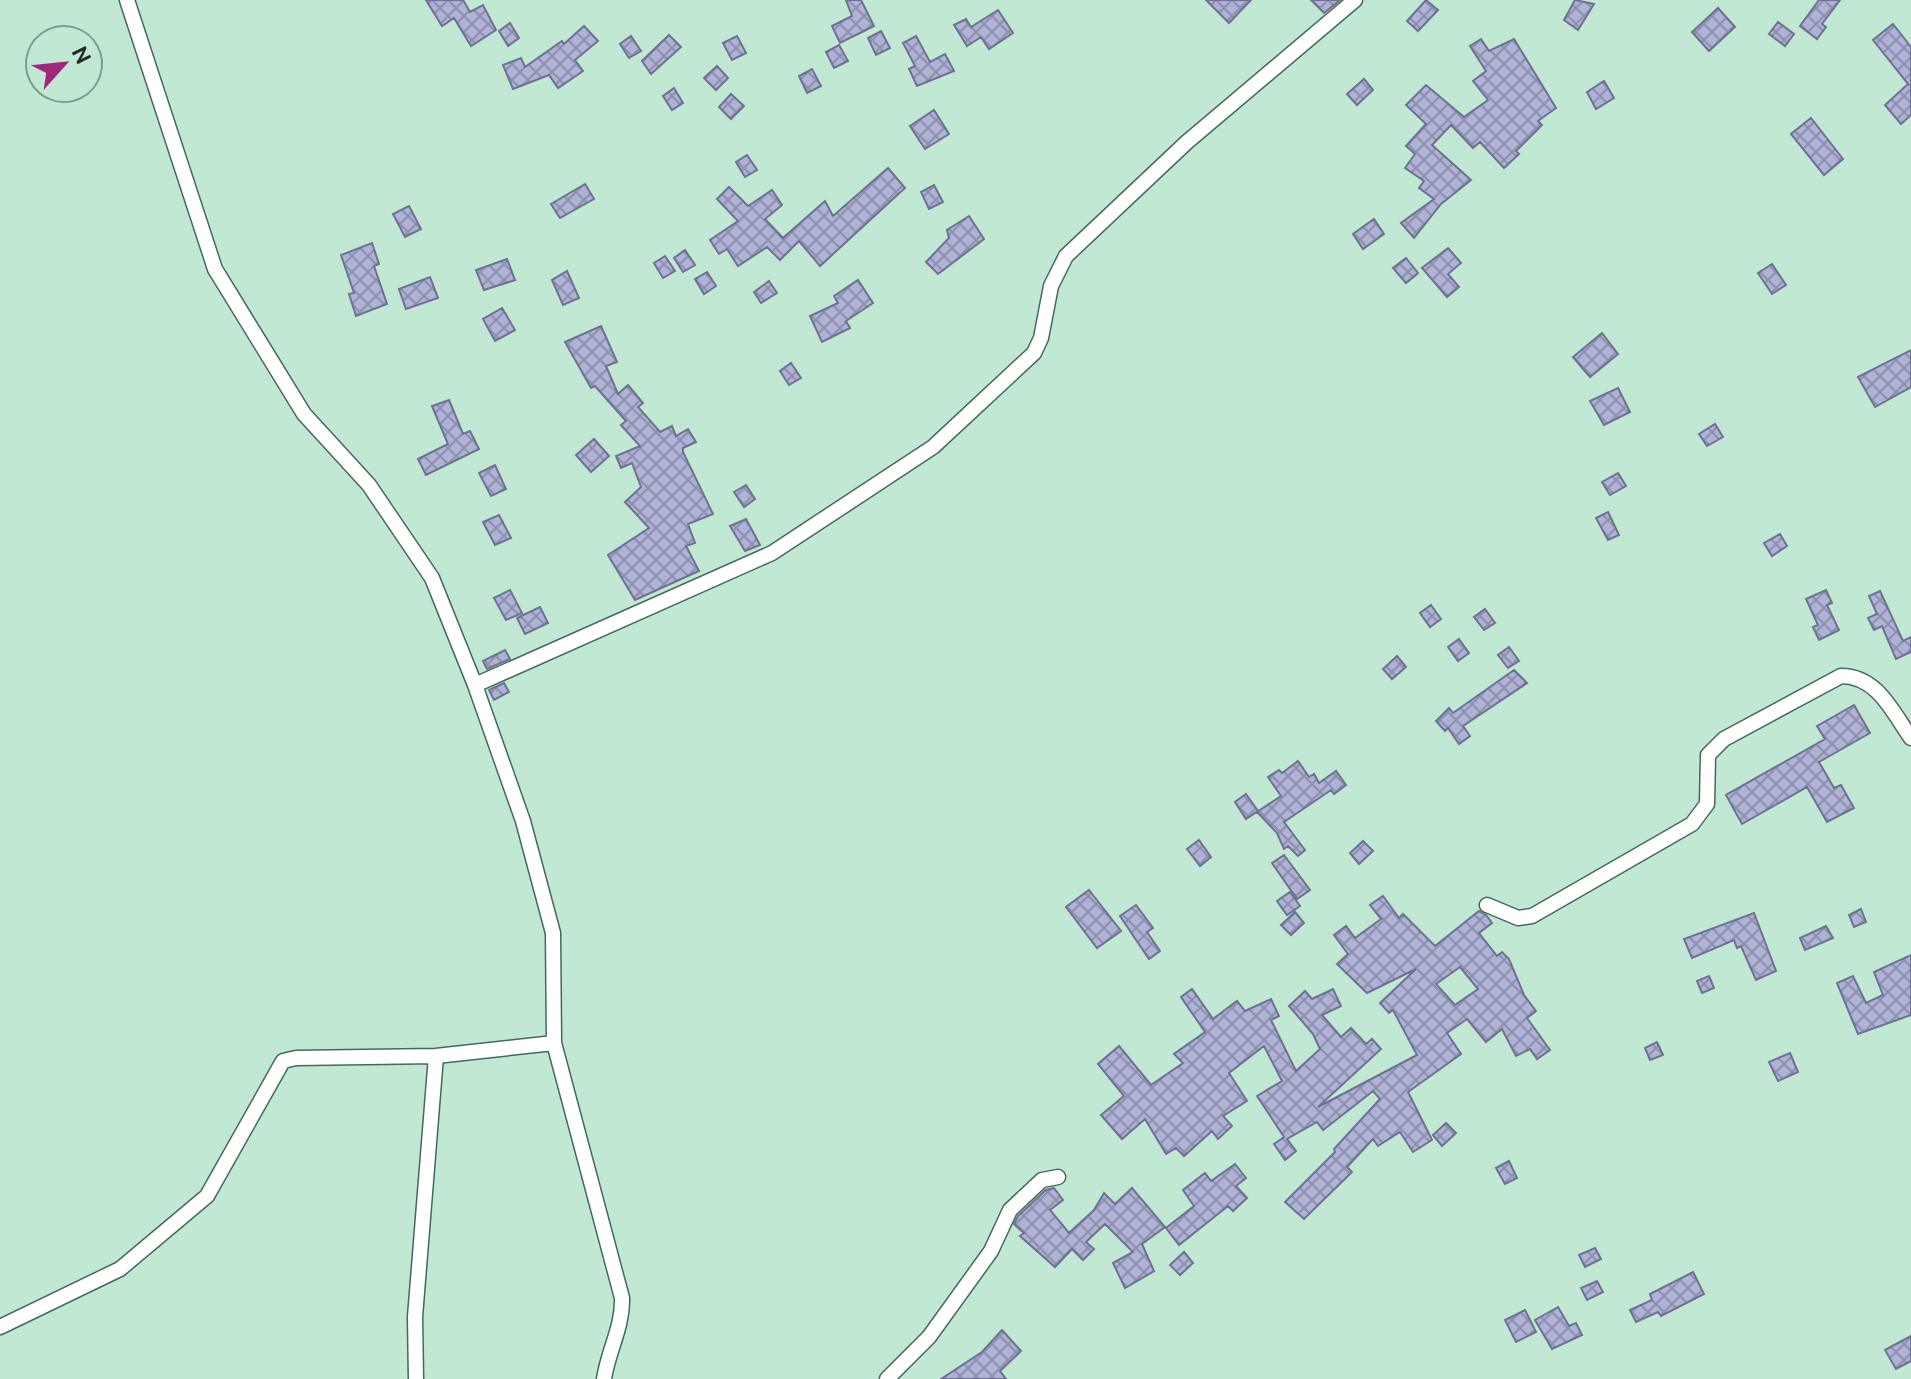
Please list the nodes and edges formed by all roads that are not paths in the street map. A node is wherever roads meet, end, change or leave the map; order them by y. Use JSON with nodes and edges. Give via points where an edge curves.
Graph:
{"nodes":[{"id":1,"x":127,"y":0,"type":"edge"},
{"id":2,"x":1355,"y":0,"type":"edge"},
{"id":3,"x":475,"y":685,"type":"junction"},
{"id":4,"x":1911,"y":738,"type":"edge"},
{"id":5,"x":1487,"y":905,"type":"dead end"},
{"id":6,"x":554,"y":1043,"type":"junction"},
{"id":7,"x":436,"y":1056,"type":"junction"},
{"id":8,"x":1058,"y":1177,"type":"dead end"},
{"id":9,"x":0,"y":1327,"type":"edge"},
{"id":10,"x":416,"y":1379,"type":"edge"},
{"id":11,"x":604,"y":1379,"type":"edge"},
{"id":12,"x":887,"y":1379,"type":"edge"}],
"edges":[{"from":1,"to":3,"type":"street","via":[[215,269],[304,414],[369,485],[432,578]]},
{"from":2,"to":3,"type":"street","via":[[1187,142],[1066,256],[1051,286],[1034,353],[933,447],[772,553]]},
{"from":3,"to":6,"type":"street","via":[[523,821],[553,933]]},
{"from":4,"to":5,"type":"street","via":[[1875,688],[1858,676],[1841,676],[1724,739],[1708,755],[1707,804],[1692,824],[1532,916],[1518,918]]},
{"from":6,"to":7,"type":"street"},
{"from":6,"to":11,"type":"street","via":[[622,1298],[623,1319]]},
{"from":7,"to":9,"type":"street","via":[[283,1061],[207,1196],[120,1269]]},
{"from":7,"to":10,"type":"street","via":[[415,1317]]},
{"from":8,"to":12,"type":"street","via":[[1042,1180],[1010,1210],[991,1251],[929,1337]]}]}
